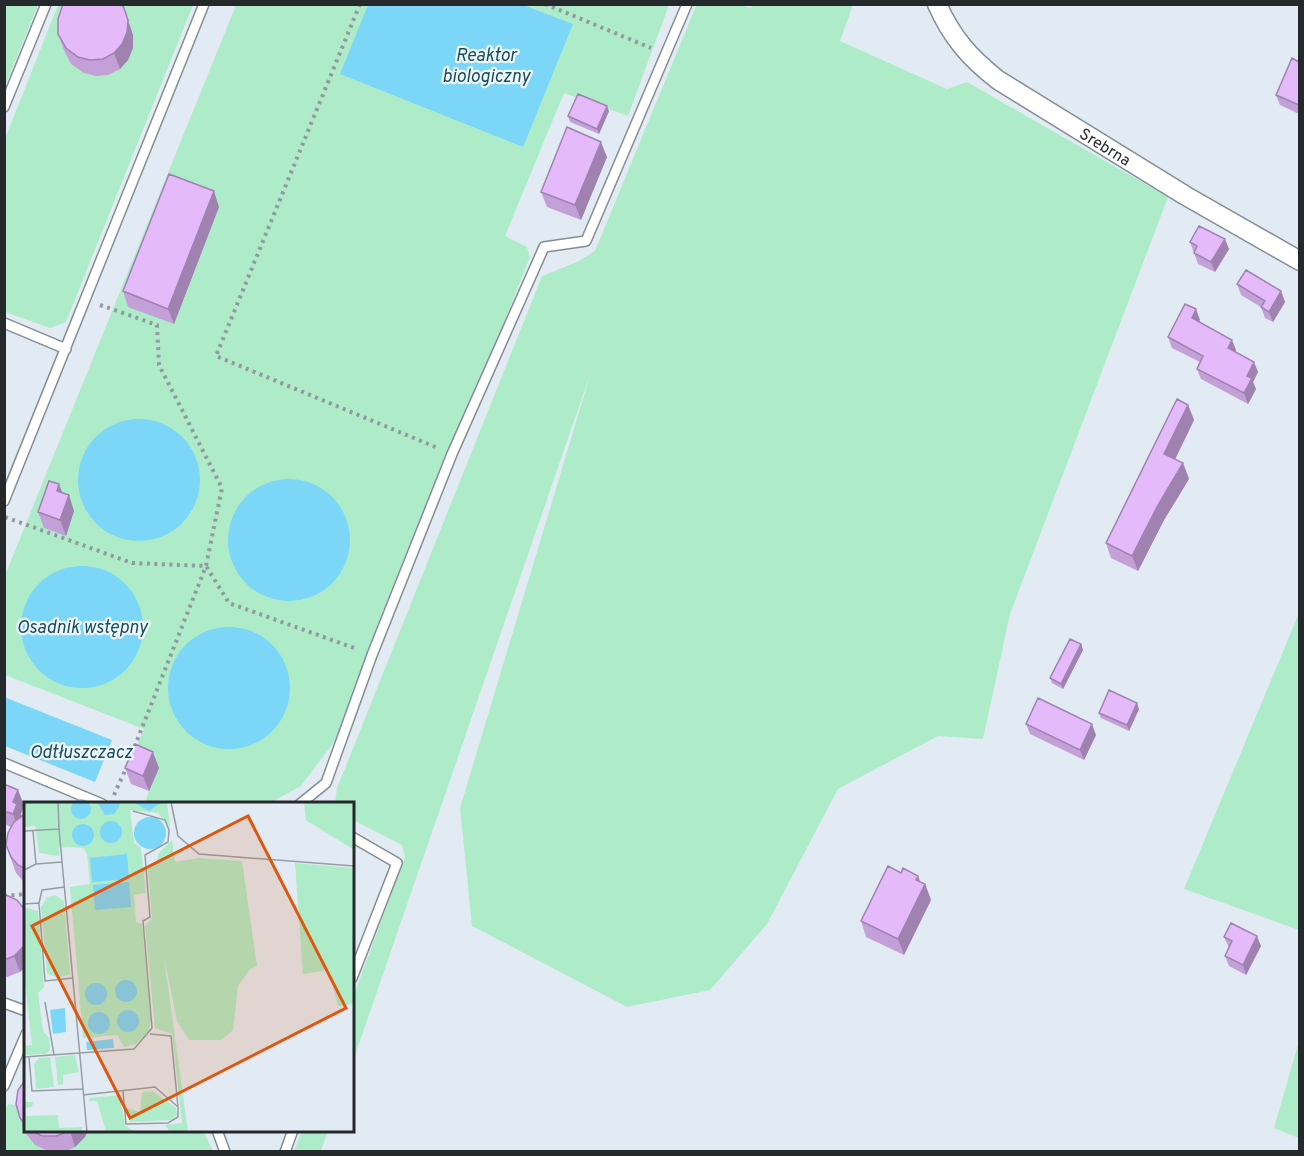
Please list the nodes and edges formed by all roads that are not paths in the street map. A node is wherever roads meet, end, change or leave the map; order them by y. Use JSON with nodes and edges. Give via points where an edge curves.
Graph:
{"nodes":[{"id":1,"x":46,"y":4,"type":"edge"},
{"id":2,"x":204,"y":4,"type":"edge"},
{"id":3,"x":687,"y":4,"type":"edge"},
{"id":4,"x":937,"y":4,"type":"edge"},
{"id":5,"x":4,"y":107,"type":"edge"},
{"id":6,"x":1299,"y":261,"type":"edge"},
{"id":7,"x":4,"y":323,"type":"edge"},
{"id":8,"x":66,"y":349,"type":"junction"},
{"id":9,"x":4,"y":501,"type":"edge"},
{"id":10,"x":4,"y":763,"type":"edge"},
{"id":11,"x":97,"y":802,"type":"edge"},
{"id":12,"x":302,"y":802,"type":"edge"},
{"id":13,"x":354,"y":838,"type":"edge"},
{"id":14,"x":354,"y":973,"type":"edge"},
{"id":15,"x":4,"y":1003,"type":"edge"},
{"id":16,"x":24,"y":1010,"type":"edge"},
{"id":17,"x":24,"y":1039,"type":"edge"},
{"id":18,"x":4,"y":1086,"type":"edge"},
{"id":19,"x":217,"y":1132,"type":"edge"},
{"id":20,"x":293,"y":1132,"type":"edge"},
{"id":21,"x":225,"y":1152,"type":"edge"},
{"id":22,"x":285,"y":1152,"type":"edge"}],
"edges":[{"from":1,"to":5,"type":"lane"},
{"from":2,"to":8,"type":"lane"},
{"from":3,"to":12,"type":"lane","via":[[586,241],[544,247],[452,454],[326,783]]},
{"from":4,"to":6,"type":"street","name":"Srebrna","via":[[961,45],[998,80]]},
{"from":7,"to":8,"type":"lane"},
{"from":8,"to":9,"type":"lane"},
{"from":10,"to":11,"type":"lane"},
{"from":13,"to":14,"type":"lane","via":[[397,863]]},
{"from":15,"to":16,"type":"lane"},
{"from":17,"to":18,"type":"lane"},
{"from":19,"to":21,"type":"lane"},
{"from":20,"to":22,"type":"lane"}]}
